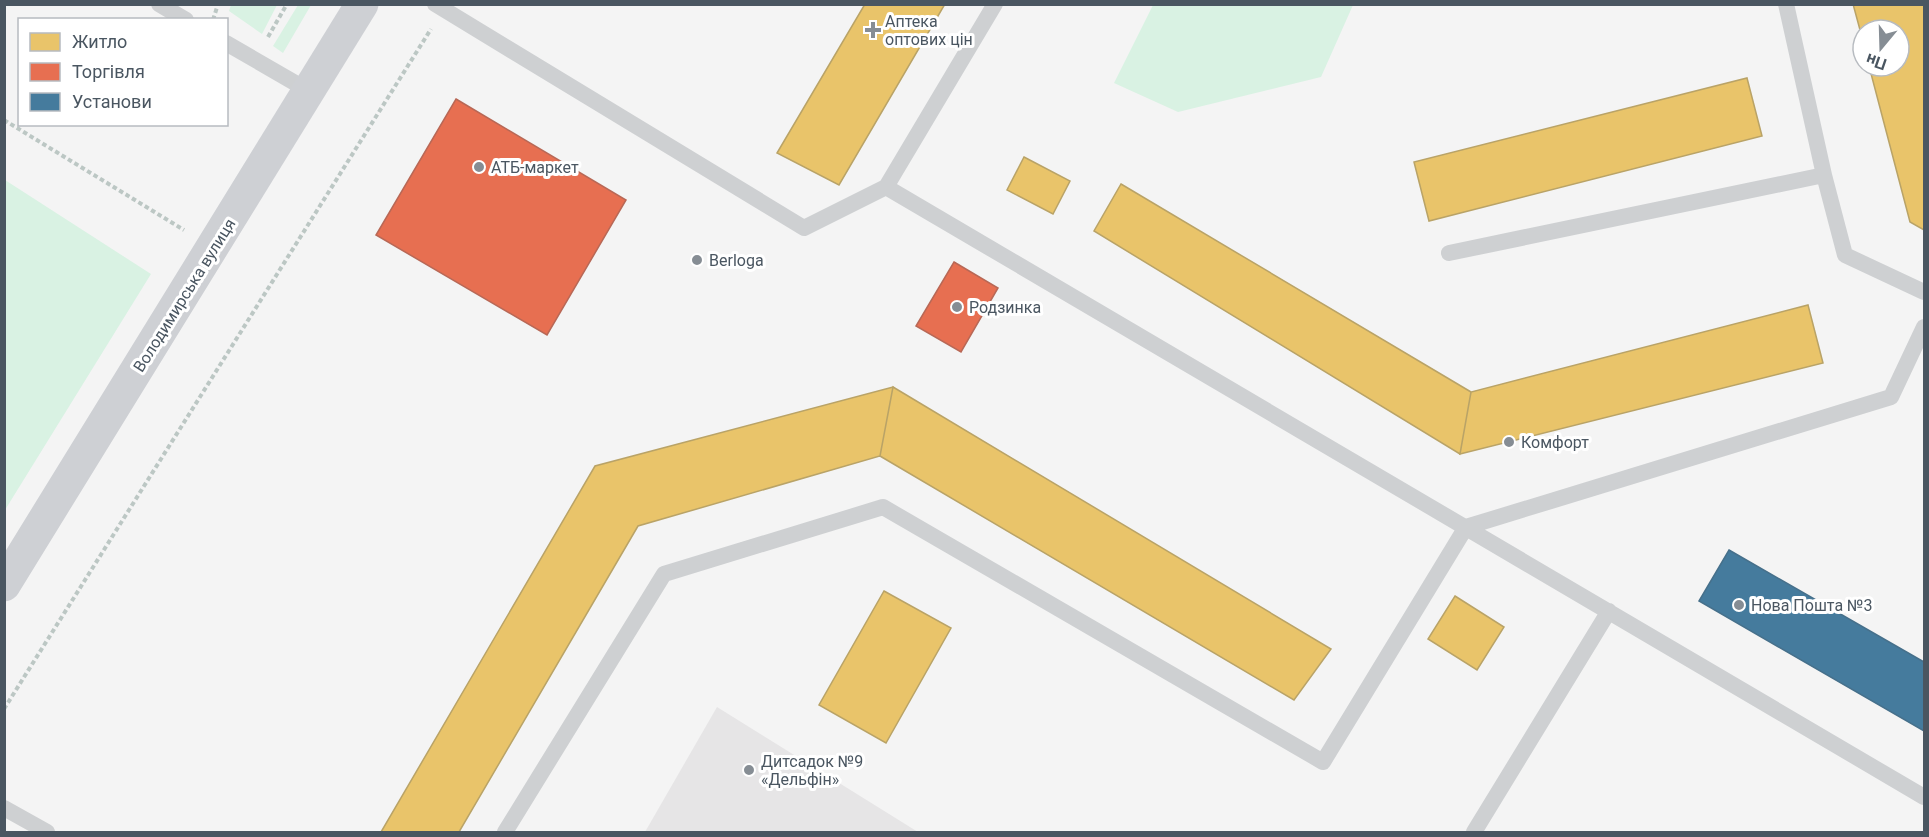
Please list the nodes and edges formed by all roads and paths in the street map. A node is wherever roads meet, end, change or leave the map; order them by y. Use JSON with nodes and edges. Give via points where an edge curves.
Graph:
{"nodes":[{"id":1,"x":159,"y":4,"type":"edge"},
{"id":2,"x":287,"y":4,"type":"edge"},
{"id":3,"x":362,"y":4,"type":"edge"},
{"id":4,"x":995,"y":4,"type":"edge"},
{"id":5,"x":1786,"y":4,"type":"edge"},
{"id":6,"x":439,"y":7,"type":"edge"},
{"id":7,"x":183,"y":18,"type":"edge"},
{"id":8,"x":228,"y":44,"type":"edge"},
{"id":9,"x":255,"y":60,"type":"junction"},
{"id":10,"x":309,"y":91,"type":"junction"},
{"id":11,"x":4,"y":120,"type":"edge"},
{"id":12,"x":1824,"y":175,"type":"junction"},
{"id":13,"x":886,"y":187,"type":"junction"},
{"id":14,"x":213,"y":248,"type":"junction"},
{"id":15,"x":1449,"y":253,"type":"dead end"},
{"id":16,"x":1924,"y":292,"type":"edge"},
{"id":17,"x":1924,"y":327,"type":"edge"},
{"id":18,"x":1466,"y":527,"type":"junction"},
{"id":19,"x":4,"y":585,"type":"edge"},
{"id":20,"x":1609,"y":611,"type":"junction"},
{"id":21,"x":4,"y":709,"type":"edge"},
{"id":22,"x":1924,"y":796,"type":"edge"},
{"id":23,"x":4,"y":808,"type":"edge"},
{"id":24,"x":47,"y":832,"type":"edge"},
{"id":25,"x":505,"y":832,"type":"edge"},
{"id":26,"x":1474,"y":832,"type":"edge"}],
"edges":[{"from":1,"to":7,"type":"lane"},
{"from":2,"to":9,"type":"path"},
{"from":3,"to":10,"type":"street","name":"Володимирська вулиця"},
{"from":4,"to":13,"type":"lane"},
{"from":5,"to":12,"type":"lane"},
{"from":6,"to":13,"type":"lane","via":[[804,228]]},
{"from":6,"to":21,"type":"path"},
{"from":8,"to":9,"type":"lane"},
{"from":9,"to":10,"type":"lane"},
{"from":10,"to":14,"type":"street","name":"Володимирська вулиця"},
{"from":11,"to":14,"type":"path"},
{"from":12,"to":15,"type":"lane"},
{"from":12,"to":16,"type":"lane","via":[[1845,255]]},
{"from":13,"to":18,"type":"lane"},
{"from":14,"to":19,"type":"street","name":"Володимирська вулиця"},
{"from":17,"to":18,"type":"lane","via":[[1891,397]]},
{"from":18,"to":20,"type":"lane"},
{"from":18,"to":25,"type":"lane","via":[[1323,762],[883,507],[664,574]]},
{"from":20,"to":22,"type":"lane"},
{"from":20,"to":26,"type":"lane"},
{"from":23,"to":24,"type":"lane"}]}
